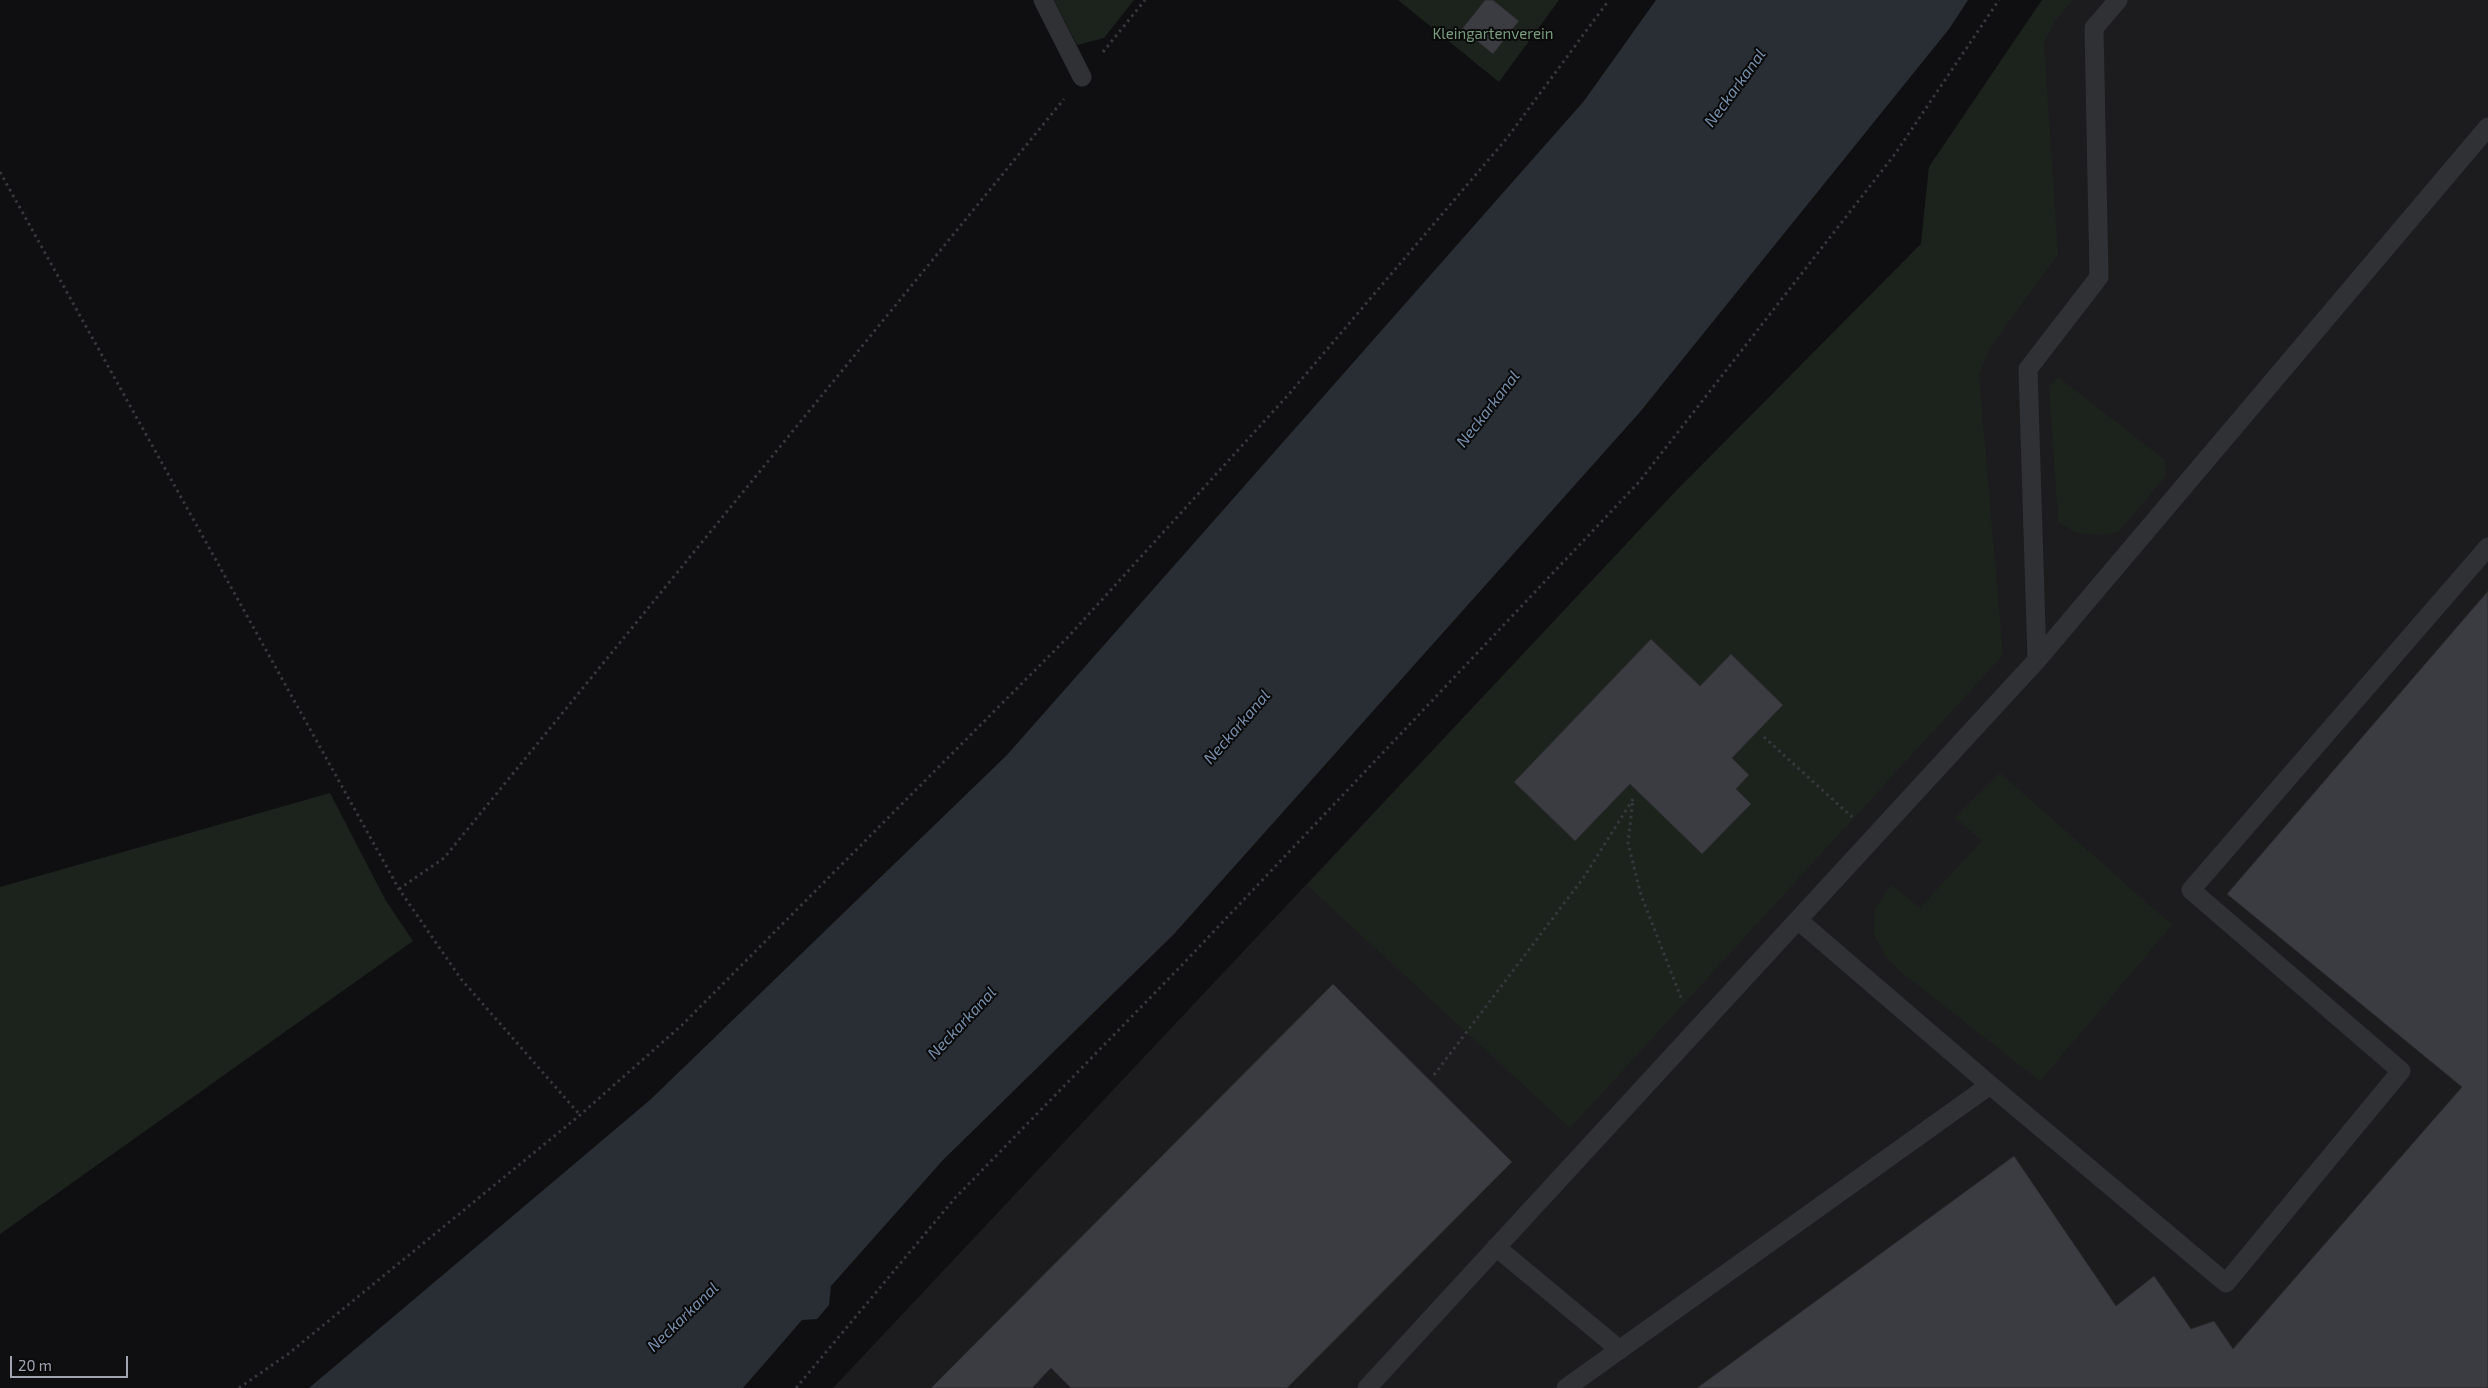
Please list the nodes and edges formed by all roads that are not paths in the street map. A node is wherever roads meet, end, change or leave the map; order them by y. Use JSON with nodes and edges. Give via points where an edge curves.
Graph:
{"nodes":[{"id":1,"x":1044,"y":0,"type":"edge"},
{"id":2,"x":2118,"y":0,"type":"edge"},
{"id":3,"x":1082,"y":77,"type":"road end"},
{"id":4,"x":2488,"y":127,"type":"edge"},
{"id":5,"x":2488,"y":547,"type":"edge"},
{"id":6,"x":2037,"y":660,"type":"junction"},
{"id":7,"x":1798,"y":920,"type":"junction"},
{"id":8,"x":1990,"y":1085,"type":"junction"},
{"id":9,"x":1496,"y":1247,"type":"junction"},
{"id":10,"x":1620,"y":1350,"type":"junction"},
{"id":11,"x":1367,"y":1388,"type":"edge"},
{"id":12,"x":1566,"y":1388,"type":"edge"}],
"edges":[{"from":1,"to":3,"type":"lane"},
{"from":2,"to":6,"type":"lane","via":[[2094,28],[2099,277],[2028,369]]},
{"from":4,"to":6,"type":"lane"},
{"from":5,"to":8,"type":"lane","via":[[2191,890],[2402,1071],[2226,1283]]},
{"from":6,"to":7,"type":"lane"},
{"from":7,"to":8,"type":"lane"},
{"from":7,"to":9,"type":"lane"},
{"from":8,"to":10,"type":"lane"},
{"from":9,"to":10,"type":"lane"},
{"from":9,"to":11,"type":"lane"},
{"from":10,"to":12,"type":"lane"}]}
